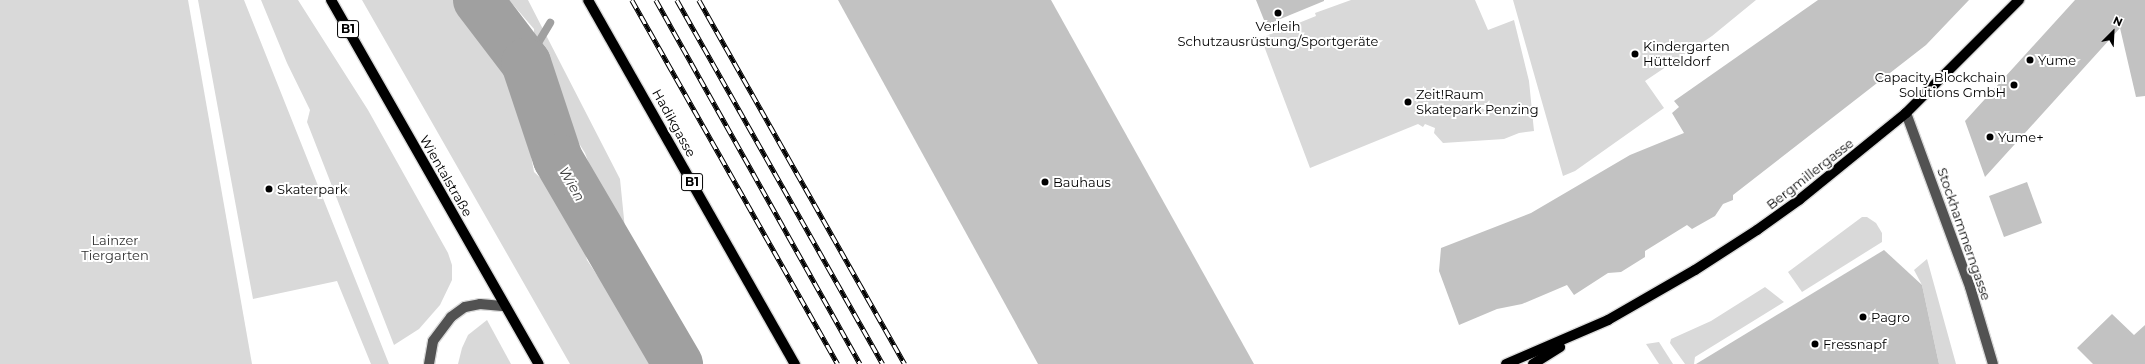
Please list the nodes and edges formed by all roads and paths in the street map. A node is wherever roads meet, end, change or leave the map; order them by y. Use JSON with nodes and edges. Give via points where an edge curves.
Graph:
{"nodes":[{"id":1,"x":331,"y":0,"type":"edge"},
{"id":2,"x":588,"y":0,"type":"edge"},
{"id":3,"x":2019,"y":0,"type":"edge"},
{"id":4,"x":1906,"y":113,"type":"junction"},
{"id":5,"x":505,"y":306,"type":"junction"},
{"id":6,"x":1587,"y":331,"type":"junction"},
{"id":7,"x":429,"y":364,"type":"edge"},
{"id":8,"x":539,"y":364,"type":"edge"},
{"id":9,"x":795,"y":364,"type":"edge"},
{"id":10,"x":1506,"y":364,"type":"edge"},
{"id":11,"x":1533,"y":364,"type":"edge"},
{"id":12,"x":1993,"y":364,"type":"edge"}],
"edges":[{"from":1,"to":5,"type":"main road","name":"Wientalstraße","number":"B1"},
{"from":2,"to":9,"type":"main road","name":"Hadikgasse","number":"B1"},
{"from":3,"to":4,"type":"main road","name":"Bergmillergasse"},
{"from":4,"to":6,"type":"main road","name":"Bergmillergasse","via":[[1805,195],[1747,237],[1688,274]]},
{"from":4,"to":12,"type":"street","name":"Stockhammerngasse","via":[[1967,280]]},
{"from":5,"to":7,"type":"street","via":[[480,304],[465,307],[451,317],[433,341]]},
{"from":5,"to":8,"type":"main road","name":"Wientalstraße","number":"B1"},
{"from":6,"to":10,"type":"main road","name":"Bergmillergasse"},
{"from":6,"to":11,"type":"main road","name":"Bergmillergasse"}]}
